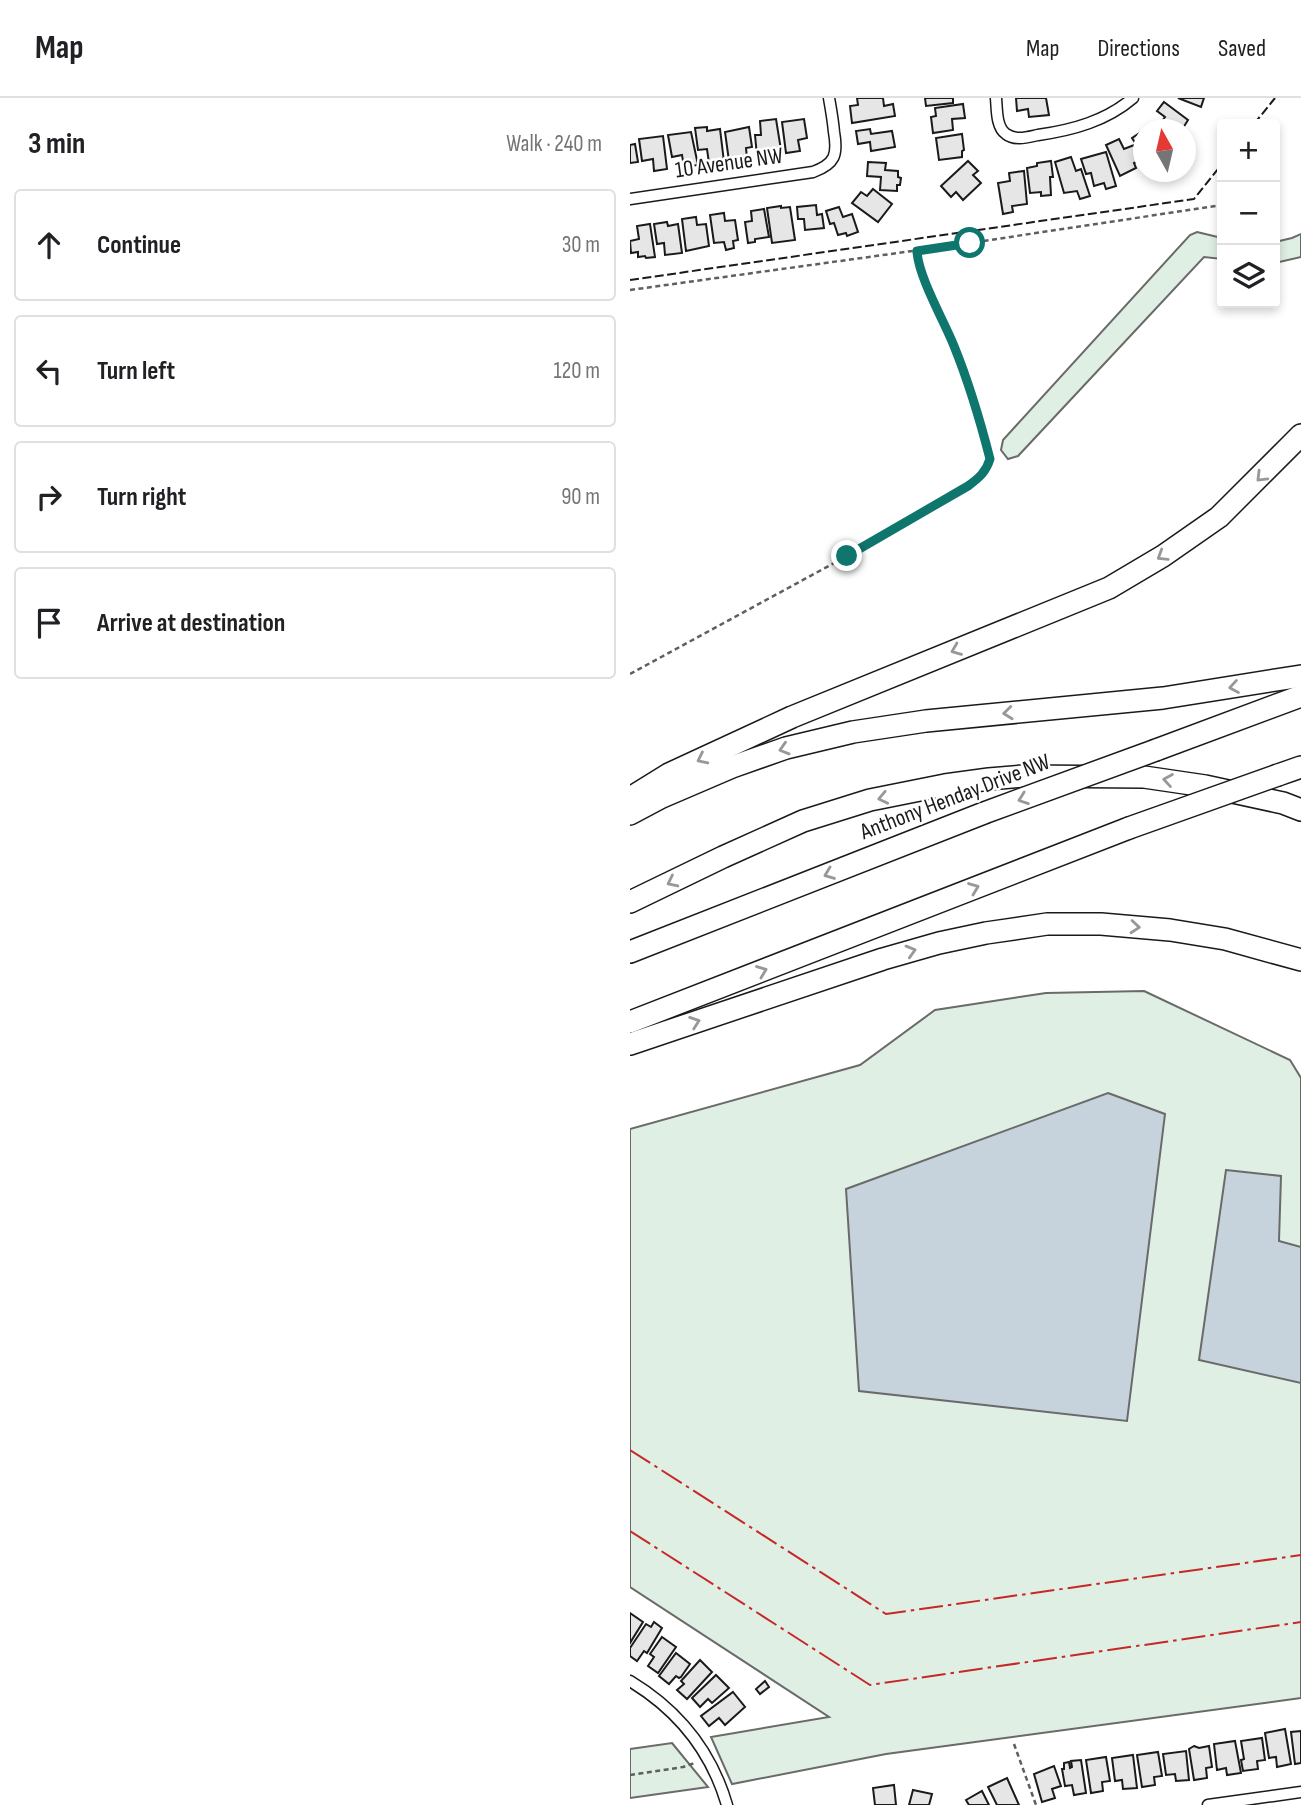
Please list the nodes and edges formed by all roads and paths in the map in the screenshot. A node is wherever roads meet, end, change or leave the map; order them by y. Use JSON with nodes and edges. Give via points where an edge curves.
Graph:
{"nodes":[{"id":1,"x":829,"y":98,"type":"edge"},
{"id":2,"x":996,"y":98,"type":"edge"},
{"id":3,"x":1133,"y":98,"type":"edge"},
{"id":4,"x":630,"y":199,"type":"edge"},
{"id":5,"x":1217,"y":206,"type":"edge"},
{"id":6,"x":917,"y":251,"type":"junction"},
{"id":7,"x":630,"y":290,"type":"edge"},
{"id":8,"x":1301,"y":435,"type":"edge"},
{"id":9,"x":630,"y":674,"type":"edge"},
{"id":10,"x":1301,"y":676,"type":"edge"},
{"id":11,"x":1301,"y":696,"type":"edge"},
{"id":12,"x":1301,"y":767,"type":"edge"},
{"id":13,"x":630,"y":798,"type":"edge"},
{"id":14,"x":1301,"y":810,"type":"edge"},
{"id":15,"x":630,"y":814,"type":"edge"},
{"id":16,"x":630,"y":902,"type":"edge"},
{"id":17,"x":630,"y":953,"type":"edge"},
{"id":18,"x":1301,"y":960,"type":"edge"},
{"id":19,"x":630,"y":1022,"type":"edge"},
{"id":20,"x":630,"y":1044,"type":"edge"},
{"id":21,"x":630,"y":1681,"type":"edge"},
{"id":22,"x":1014,"y":1744,"type":"dead end"},
{"id":23,"x":706,"y":1756,"type":"junction"},
{"id":24,"x":630,"y":1775,"type":"edge"},
{"id":25,"x":1301,"y":1792,"type":"edge"},
{"id":26,"x":726,"y":1805,"type":"edge"},
{"id":27,"x":1036,"y":1805,"type":"edge"},
{"id":28,"x":1208,"y":1805,"type":"edge"}],
"edges":[{"from":1,"to":4,"type":"street","name":"10 Avenue NW","via":[[837,149],[822,169]]},
{"from":2,"to":3,"type":"street","via":[[1000,124],[1006,134],[1017,138],[1070,130],[1096,121]]},
{"from":5,"to":6,"type":"path"},
{"from":6,"to":7,"type":"path"},
{"from":6,"to":9,"type":"path","via":[[971,389],[990,459],[981,477]]},
{"from":8,"to":13,"type":"highway","one_way":true,"via":[[1219,517],[1109,587],[792,717],[669,774]]},
{"from":10,"to":15,"type":"highway","one_way":true,"via":[[1163,698],[853,732],[732,767]]},
{"from":11,"to":17,"type":"highway","name":"Anthony Henday Drive NW","one_way":true,"bridge":true,"via":[[984,813]]},
{"from":19,"to":12,"type":"highway","one_way":true,"bridge":true,"via":[[1129,828]]},
{"from":14,"to":16,"type":"highway","one_way":true,"via":[[1205,786],[1144,777],[978,780],[870,800],[803,821]]},
{"from":20,"to":18,"type":"highway","one_way":true,"via":[[883,958],[986,933],[1047,925],[1170,930],[1225,939]]},
{"from":21,"to":23,"type":"street","via":[[682,1721]]},
{"from":22,"to":27,"type":"path"},
{"from":23,"to":24,"type":"path","via":[[683,1767]]},
{"from":23,"to":26,"type":"street"},
{"from":25,"to":28,"type":"street"}]}
